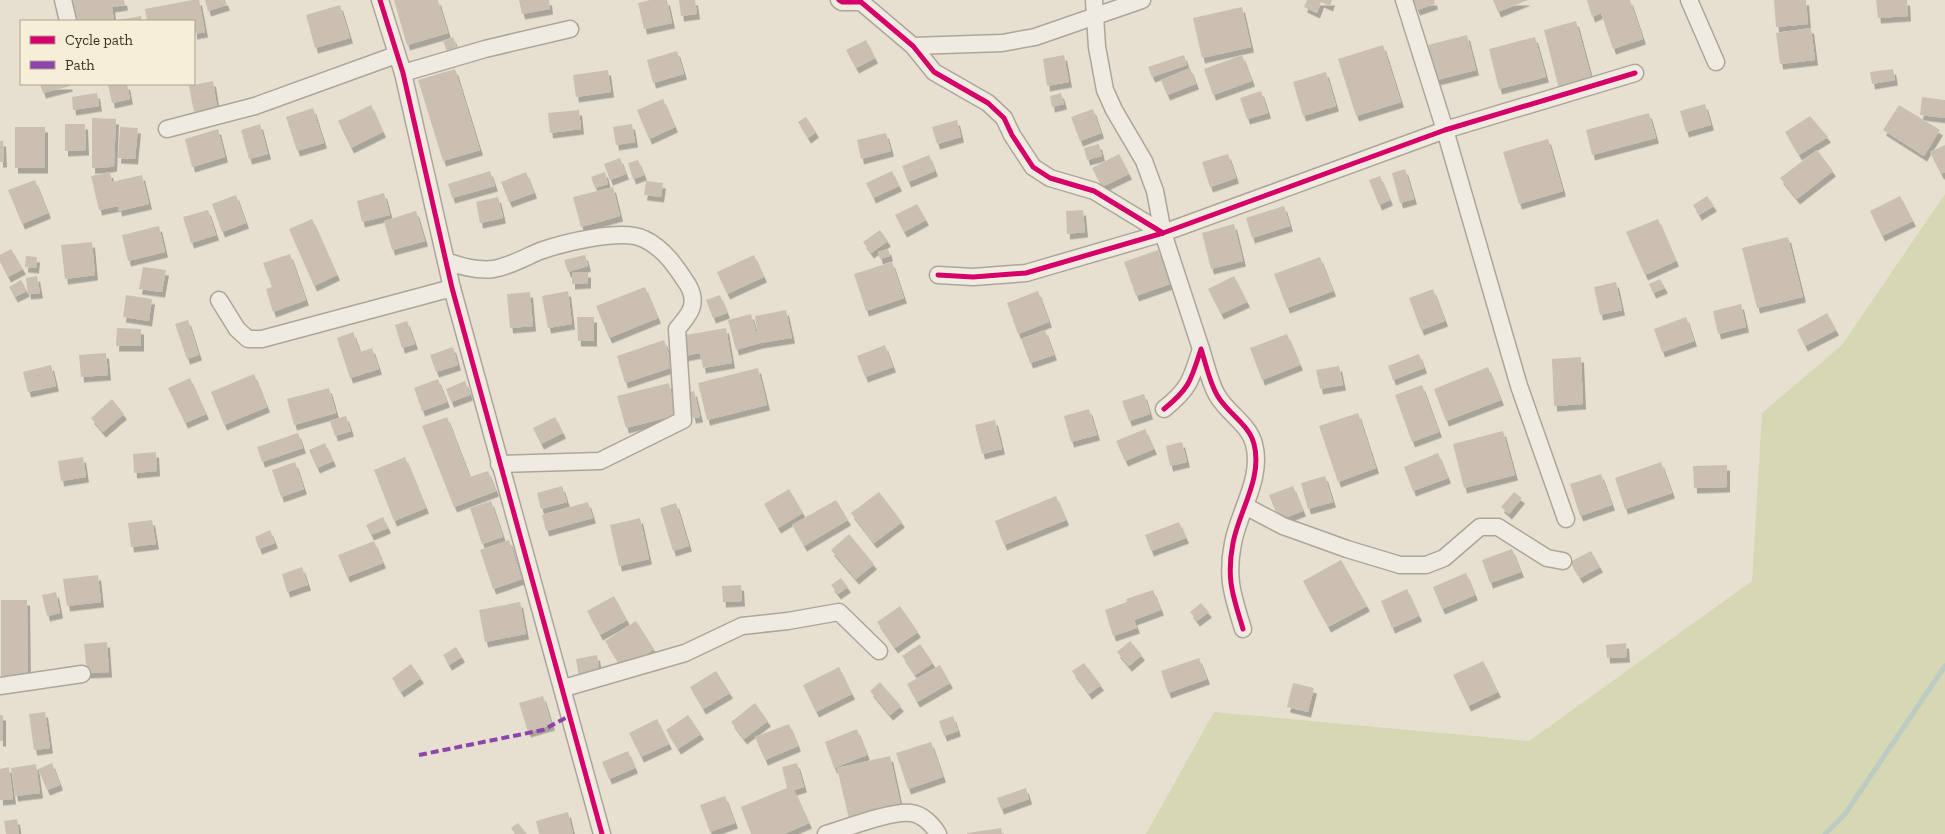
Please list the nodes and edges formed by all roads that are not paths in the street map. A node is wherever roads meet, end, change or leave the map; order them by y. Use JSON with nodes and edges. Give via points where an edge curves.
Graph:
{"nodes":[{"id":1,"x":63,"y":0,"type":"edge"},
{"id":2,"x":380,"y":0,"type":"edge"},
{"id":3,"x":839,"y":0,"type":"edge"},
{"id":4,"x":1094,"y":0,"type":"edge"},
{"id":5,"x":1142,"y":0,"type":"edge"},
{"id":6,"x":1404,"y":0,"type":"edge"},
{"id":7,"x":1689,"y":0,"type":"edge"},
{"id":8,"x":1096,"y":17,"type":"junction"},
{"id":9,"x":68,"y":20,"type":"edge"},
{"id":10,"x":570,"y":29,"type":"dead end"},
{"id":11,"x":913,"y":46,"type":"junction"},
{"id":12,"x":396,"y":55,"type":"junction"},
{"id":13,"x":1716,"y":62,"type":"dead end"},
{"id":14,"x":1635,"y":73,"type":"dead end"},
{"id":15,"x":403,"y":74,"type":"junction"},
{"id":16,"x":167,"y":129,"type":"dead end"},
{"id":17,"x":1445,"y":130,"type":"junction"},
{"id":18,"x":1163,"y":233,"type":"junction"},
{"id":19,"x":446,"y":261,"type":"junction"},
{"id":20,"x":938,"y":276,"type":"dead end"},
{"id":21,"x":452,"y":288,"type":"junction"},
{"id":22,"x":220,"y":300,"type":"dead end"},
{"id":23,"x":1200,"y":349,"type":"junction"},
{"id":24,"x":1164,"y":409,"type":"dead end"},
{"id":25,"x":499,"y":464,"type":"junction"},
{"id":26,"x":1245,"y":506,"type":"junction"},
{"id":27,"x":1566,"y":519,"type":"dead end"},
{"id":28,"x":1563,"y":561,"type":"dead end"},
{"id":29,"x":1243,"y":629,"type":"dead end"},
{"id":30,"x":879,"y":651,"type":"dead end"},
{"id":31,"x":82,"y":674,"type":"dead end"},
{"id":32,"x":0,"y":686,"type":"edge"},
{"id":33,"x":564,"y":688,"type":"junction"},
{"id":34,"x":602,"y":834,"type":"edge"},
{"id":35,"x":826,"y":834,"type":"edge"},
{"id":36,"x":938,"y":834,"type":"edge"}],
"edges":[{"from":1,"to":9,"type":"street"},
{"from":2,"to":12,"type":"street"},
{"from":3,"to":11,"type":"street","via":[[861,2]]},
{"from":4,"to":8,"type":"street"},
{"from":5,"to":8,"type":"street"},
{"from":6,"to":17,"type":"street"},
{"from":7,"to":13,"type":"street"},
{"from":8,"to":11,"type":"street","via":[[1035,37],[1002,43]]},
{"from":8,"to":18,"type":"street","via":[[1097,47],[1105,90],[1144,161],[1155,191]]},
{"from":10,"to":15,"type":"street","via":[[484,49]]},
{"from":11,"to":18,"type":"street","via":[[934,72],[988,103],[1004,118],[1033,167],[1050,178],[1094,191]]},
{"from":12,"to":15,"type":"street"},
{"from":12,"to":16,"type":"street","via":[[256,106]]},
{"from":14,"to":17,"type":"street"},
{"from":15,"to":19,"type":"street"},
{"from":17,"to":18,"type":"street"},
{"from":17,"to":27,"type":"street","via":[[1519,386]]},
{"from":18,"to":20,"type":"street","via":[[1026,273]]},
{"from":18,"to":23,"type":"street"},
{"from":19,"to":21,"type":"street"},
{"from":19,"to":25,"type":"street","via":[[465,268],[496,269],[542,250],[583,239],[615,235],[643,238],[666,254],[690,288],[693,303],[690,314],[677,328],[683,420],[600,460]]},
{"from":21,"to":22,"type":"street","via":[[262,339],[248,339],[237,329]]},
{"from":21,"to":25,"type":"street"},
{"from":23,"to":24,"type":"street","via":[[1192,379],[1181,396]]},
{"from":23,"to":26,"type":"street","via":[[1217,396],[1244,426],[1254,443],[1255,473]]},
{"from":25,"to":33,"type":"street"},
{"from":26,"to":28,"type":"street","via":[[1283,526],[1400,565],[1426,564],[1444,558],[1480,527],[1498,526],[1547,558]]},
{"from":26,"to":29,"type":"street","via":[[1233,542],[1229,576]]},
{"from":30,"to":33,"type":"street","via":[[839,612],[742,626],[684,654]]},
{"from":31,"to":32,"type":"street"},
{"from":33,"to":34,"type":"street"},
{"from":35,"to":36,"type":"street","via":[[884,816],[911,813],[924,818]]}]}
